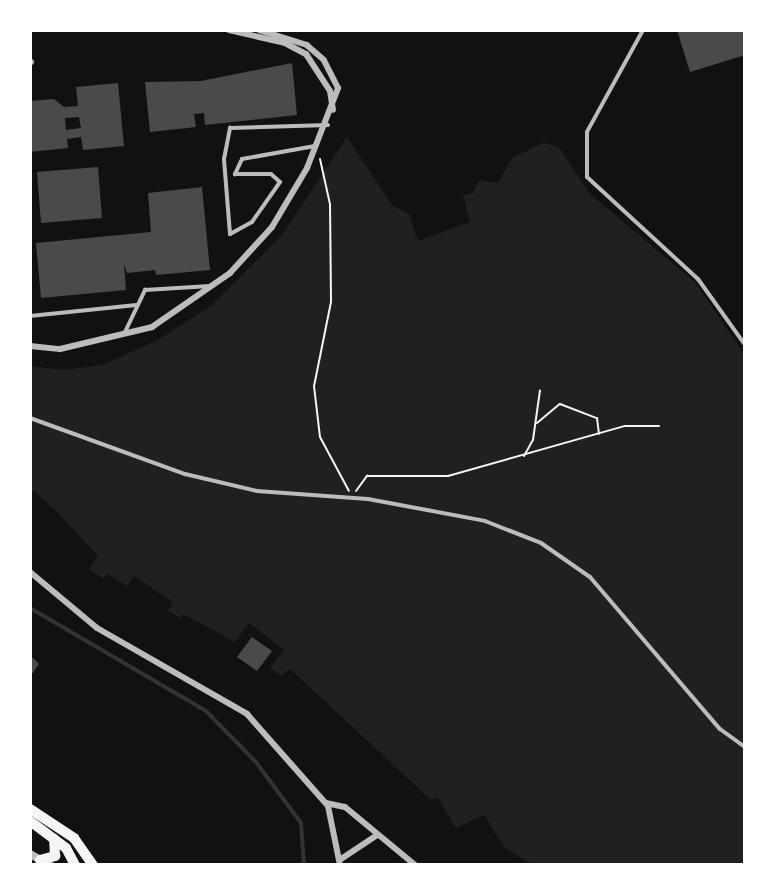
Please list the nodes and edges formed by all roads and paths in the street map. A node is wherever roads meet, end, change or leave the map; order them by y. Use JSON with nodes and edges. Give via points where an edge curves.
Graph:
{"nodes":[{"id":1,"x":230,"y":30,"type":"edge"},
{"id":2,"x":259,"y":30,"type":"edge"},
{"id":3,"x":643,"y":30,"type":"edge"},
{"id":4,"x":333,"y":113,"type":"junction"},
{"id":5,"x":328,"y":125,"type":"junction"},
{"id":6,"x":318,"y":145,"type":"junction"},
{"id":7,"x":214,"y":286,"type":"junction"},
{"id":8,"x":136,"y":305,"type":"junction"},
{"id":9,"x":30,"y":316,"type":"edge"},
{"id":10,"x":123,"y":336,"type":"junction"},
{"id":11,"x":745,"y":345,"type":"edge"},
{"id":12,"x":30,"y":346,"type":"edge"},
{"id":13,"x":540,"y":390,"type":"dead end"},
{"id":14,"x":30,"y":418,"type":"edge"},
{"id":15,"x":537,"y":423,"type":"junction"},
{"id":16,"x":659,"y":426,"type":"dead end"},
{"id":17,"x":599,"y":434,"type":"junction"},
{"id":18,"x":524,"y":456,"type":"junction"},
{"id":19,"x":353,"y":499,"type":"junction"},
{"id":20,"x":30,"y":572,"type":"edge"},
{"id":21,"x":745,"y":747,"type":"edge"},
{"id":22,"x":326,"y":803,"type":"junction"},
{"id":23,"x":30,"y":809,"type":"edge"},
{"id":24,"x":30,"y":822,"type":"edge"},
{"id":25,"x":377,"y":835,"type":"junction"},
{"id":26,"x":54,"y":839,"type":"junction"},
{"id":27,"x":42,"y":861,"type":"edge"},
{"id":28,"x":340,"y":862,"type":"edge"},
{"id":29,"x":75,"y":865,"type":"edge"},
{"id":30,"x":93,"y":865,"type":"edge"},
{"id":31,"x":415,"y":865,"type":"edge"}],
"edges":[{"from":1,"to":4,"type":"street","via":[[285,42],[306,54],[330,91]]},
{"from":2,"to":4,"type":"street","via":[[318,53],[336,78]]},
{"from":3,"to":11,"type":"lane","via":[[586,132],[587,177],[698,279]]},
{"from":4,"to":5,"type":"street"},
{"from":5,"to":6,"type":"street"},
{"from":5,"to":6,"type":"lane","via":[[230,128],[224,159],[230,234],[252,222],[280,182],[271,174],[235,174],[242,159]]},
{"from":6,"to":7,"type":"street","via":[[272,227]]},
{"from":6,"to":19,"type":"path","via":[[330,204],[331,302],[314,386],[320,437]]},
{"from":7,"to":8,"type":"lane","via":[[164,285],[146,290]]},
{"from":7,"to":10,"type":"street","via":[[175,314]]},
{"from":8,"to":9,"type":"lane"},
{"from":8,"to":10,"type":"lane"},
{"from":10,"to":12,"type":"street","via":[[60,350]]},
{"from":13,"to":15,"type":"path"},
{"from":14,"to":19,"type":"lane","via":[[196,476],[257,491]]},
{"from":15,"to":17,"type":"path","via":[[560,404],[597,418]]},
{"from":15,"to":18,"type":"path"},
{"from":16,"to":17,"type":"path","via":[[625,426]]},
{"from":17,"to":18,"type":"path"},
{"from":18,"to":19,"type":"path","via":[[448,476],[367,476]]},
{"from":19,"to":21,"type":"lane","via":[[485,521],[541,543],[590,577],[720,729]]},
{"from":20,"to":22,"type":"street","via":[[97,627],[247,714]]},
{"from":22,"to":25,"type":"street","via":[[345,807]]},
{"from":22,"to":28,"type":"street"},
{"from":23,"to":30,"type":"main road","via":[[74,838]]},
{"from":24,"to":26,"type":"main road"},
{"from":25,"to":28,"type":"street"},
{"from":25,"to":31,"type":"street"},
{"from":26,"to":27,"type":"main road","via":[[55,856]]},
{"from":26,"to":29,"type":"main road"}]}
